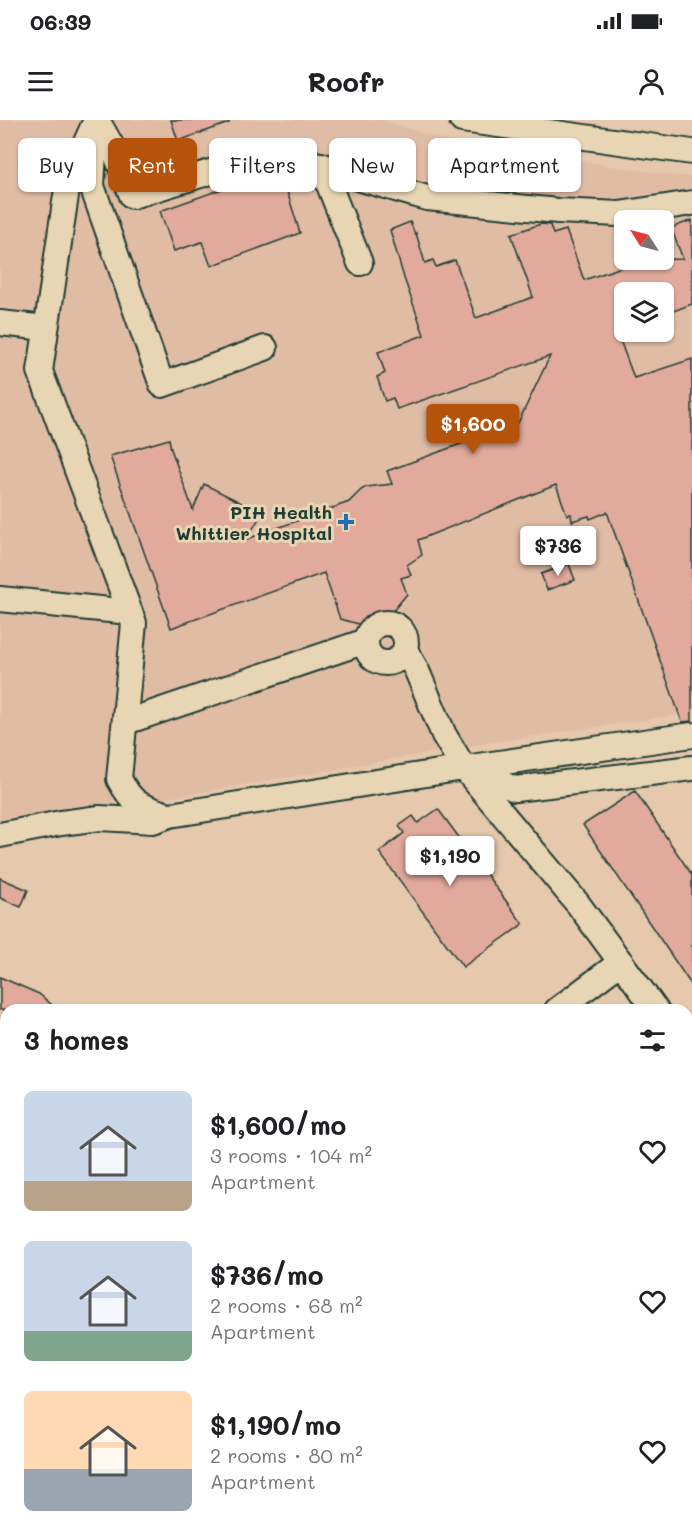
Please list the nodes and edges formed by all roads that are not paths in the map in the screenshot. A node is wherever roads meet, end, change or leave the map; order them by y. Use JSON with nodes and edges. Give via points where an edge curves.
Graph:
{"nodes":[{"id":1,"x":96,"y":120,"type":"edge"},
{"id":2,"x":462,"y":120,"type":"edge"},
{"id":3,"x":692,"y":152,"type":"edge"},
{"id":4,"x":321,"y":165,"type":"junction"},
{"id":5,"x":692,"y":203,"type":"edge"},
{"id":6,"x":360,"y":263,"type":"dead end"},
{"id":7,"x":0,"y":323,"type":"edge"},
{"id":8,"x":46,"y":328,"type":"junction"},
{"id":9,"x":265,"y":348,"type":"dead end"},
{"id":10,"x":0,"y":598,"type":"edge"},
{"id":11,"x":130,"y":612,"type":"junction"},
{"id":12,"x":126,"y":722,"type":"junction"},
{"id":13,"x":692,"y":723,"type":"edge"},
{"id":14,"x":692,"y":735,"type":"edge"},
{"id":15,"x":550,"y":755,"type":"junction"},
{"id":16,"x":465,"y":768,"type":"junction"},
{"id":17,"x":692,"y":768,"type":"edge"},
{"id":18,"x":170,"y":815,"type":"junction"},
{"id":19,"x":0,"y":835,"type":"edge"},
{"id":20,"x":621,"y":962,"type":"junction"},
{"id":21,"x":565,"y":1004,"type":"edge"},
{"id":22,"x":652,"y":1004,"type":"edge"}],
"edges":[{"from":1,"to":4,"type":"street","via":[[115,152],[132,196],[267,155]]},
{"from":1,"to":8,"type":"street","via":[[68,182]]},
{"from":1,"to":9,"type":"street","via":[[92,186],[162,385]]},
{"from":2,"to":3,"type":"street"},
{"from":4,"to":5,"type":"street","via":[[428,198],[619,214]]},
{"from":4,"to":6,"type":"street"},
{"from":7,"to":8,"type":"street"},
{"from":8,"to":11,"type":"street","via":[[40,371]]},
{"from":10,"to":11,"type":"street"},
{"from":11,"to":12,"type":"street","via":[[134,623]]},
{"from":12,"to":16,"type":"street","via":[[366,641],[376,625],[390,622],[402,630],[405,649],[444,735]]},
{"from":12,"to":18,"type":"street","via":[[119,779],[128,795],[142,807]]},
{"from":13,"to":15,"type":"street","via":[[584,742]]},
{"from":14,"to":15,"type":"street"},
{"from":15,"to":16,"type":"street"},
{"from":16,"to":17,"type":"street","via":[[515,789]]},
{"from":16,"to":18,"type":"street"},
{"from":16,"to":20,"type":"street"},
{"from":18,"to":19,"type":"street","via":[[153,821],[89,819]]},
{"from":20,"to":21,"type":"street"},
{"from":20,"to":22,"type":"street"}]}
